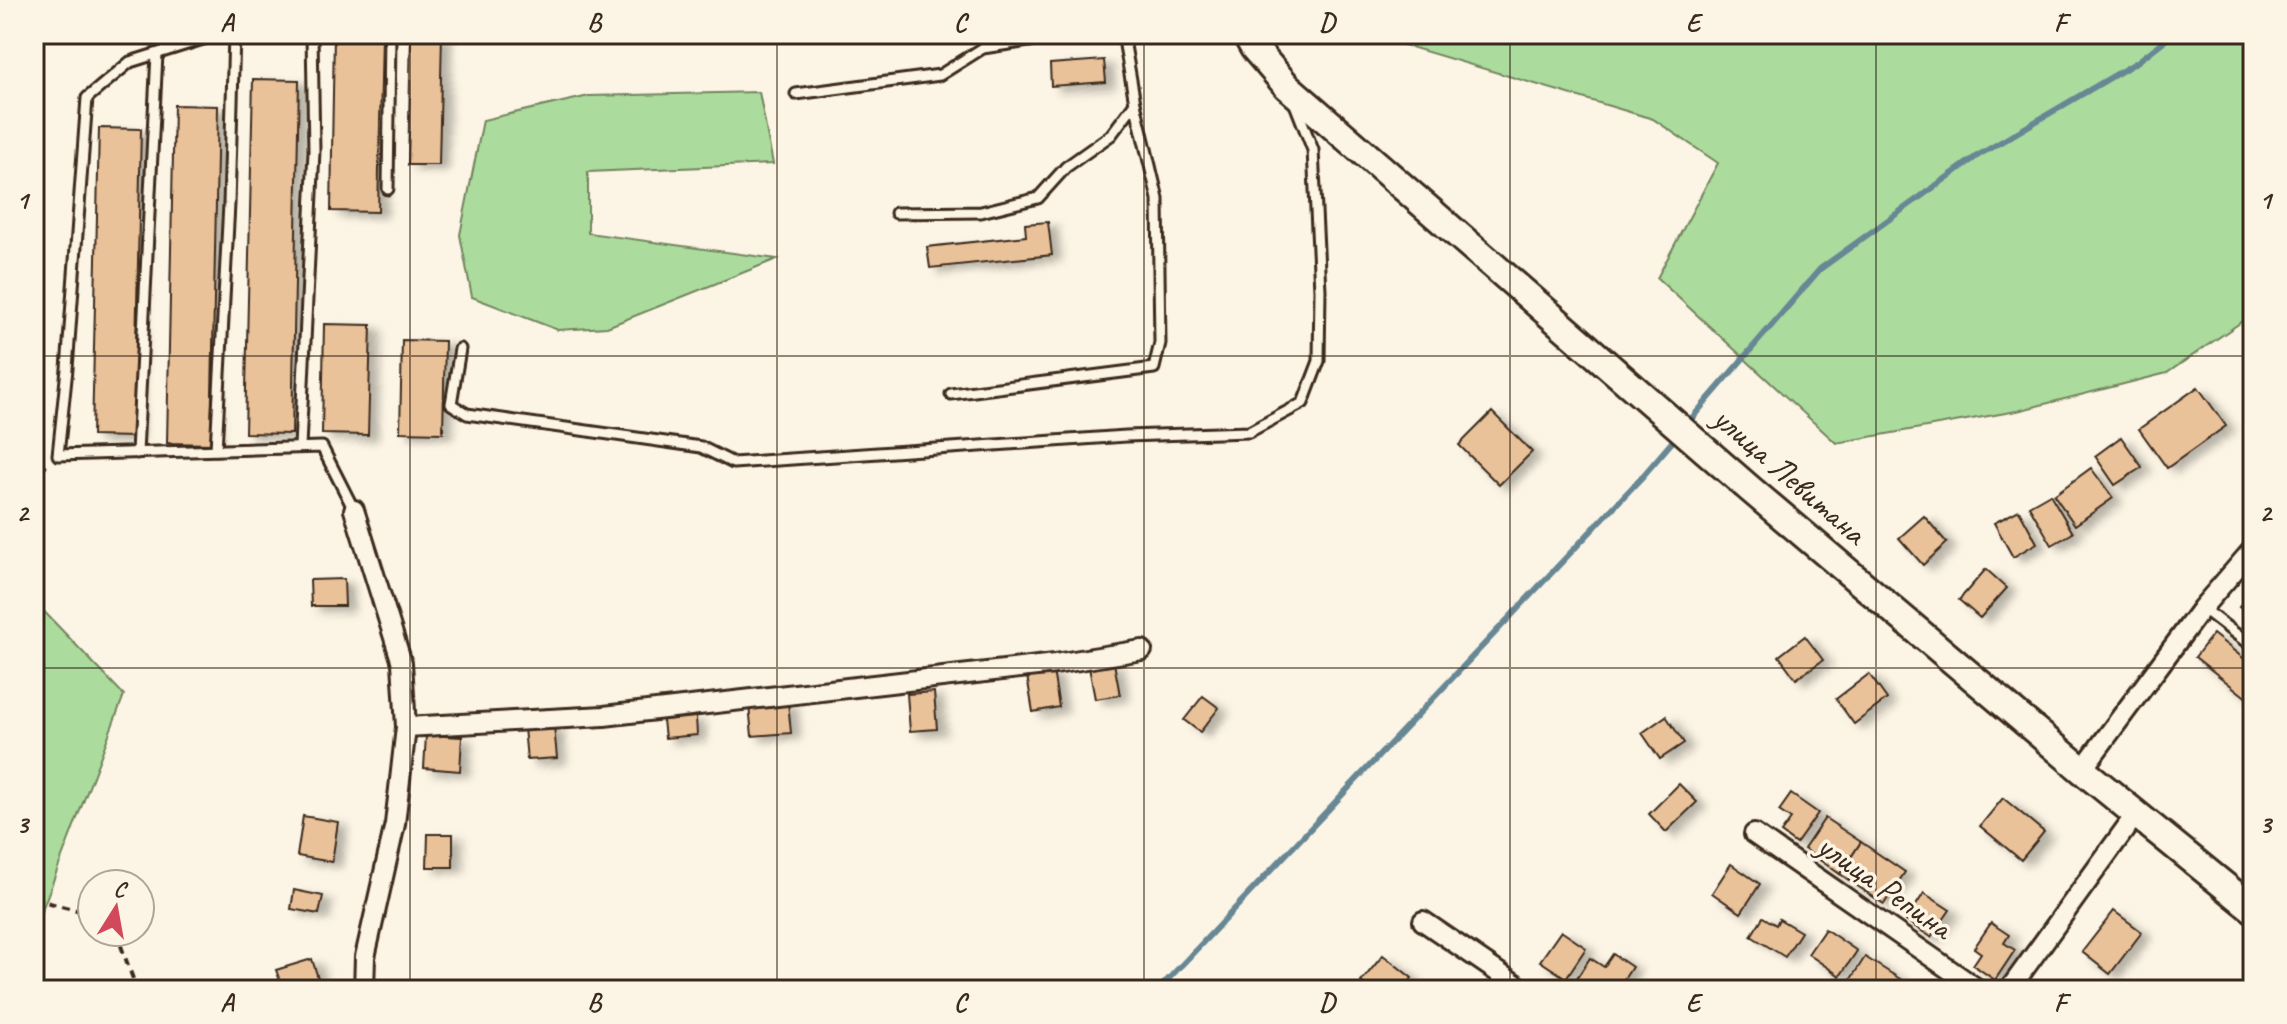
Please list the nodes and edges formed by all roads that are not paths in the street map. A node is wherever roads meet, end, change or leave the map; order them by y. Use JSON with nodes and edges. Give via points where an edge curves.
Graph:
{"nodes":[{"id":1,"x":219,"y":34,"type":"edge"},
{"id":2,"x":234,"y":34,"type":"edge"},
{"id":3,"x":312,"y":34,"type":"edge"},
{"id":4,"x":390,"y":34,"type":"edge"},
{"id":5,"x":1075,"y":34,"type":"edge"},
{"id":6,"x":1123,"y":34,"type":"edge"},
{"id":7,"x":1246,"y":34,"type":"edge"},
{"id":8,"x":157,"y":54,"type":"junction"},
{"id":9,"x":1287,"y":86,"type":"junction"},
{"id":10,"x":796,"y":94,"type":"dead end"},
{"id":11,"x":1135,"y":103,"type":"junction"},
{"id":12,"x":388,"y":189,"type":"dead end"},
{"id":13,"x":896,"y":213,"type":"dead end"},
{"id":14,"x":460,"y":349,"type":"dead end"},
{"id":15,"x":951,"y":394,"type":"dead end"},
{"id":16,"x":300,"y":447,"type":"junction"},
{"id":17,"x":216,"y":450,"type":"junction"},
{"id":18,"x":137,"y":453,"type":"junction"},
{"id":19,"x":354,"y":510,"type":"joint"},
{"id":20,"x":2253,"y":549,"type":"edge"},
{"id":21,"x":2202,"y":608,"type":"junction"},
{"id":22,"x":2253,"y":647,"type":"edge"},
{"id":23,"x":1142,"y":650,"type":"dead end"},
{"id":24,"x":406,"y":727,"type":"junction"},
{"id":25,"x":2082,"y":770,"type":"junction"},
{"id":26,"x":2136,"y":814,"type":"junction"},
{"id":27,"x":1754,"y":834,"type":"dead end"},
{"id":28,"x":2253,"y":909,"type":"edge"},
{"id":29,"x":1423,"y":921,"type":"dead end"},
{"id":30,"x":364,"y":990,"type":"edge"},
{"id":31,"x":1524,"y":990,"type":"edge"},
{"id":32,"x":1979,"y":990,"type":"edge"},
{"id":33,"x":2009,"y":990,"type":"edge"}],
"edges":[{"from":1,"to":8,"type":"lane"},
{"from":2,"to":17,"type":"lane"},
{"from":3,"to":16,"type":"lane","via":[[314,151]]},
{"from":4,"to":12,"type":"lane"},
{"from":5,"to":10,"type":"lane","via":[[983,48],[940,75]]},
{"from":6,"to":11,"type":"lane"},
{"from":7,"to":9,"type":"main road","name":"улица Левитана"},
{"from":8,"to":18,"type":"lane"},
{"from":8,"to":18,"type":"lane","via":[[130,62],[87,98],[58,455]]},
{"from":9,"to":14,"type":"lane","via":[[1313,150],[1319,361],[1303,403],[1249,432],[733,463],[701,447],[467,414],[451,404]]},
{"from":9,"to":25,"type":"main road","name":"улица Левитана"},
{"from":11,"to":13,"type":"lane","via":[[1111,135],[1066,167],[1038,198],[981,212]]},
{"from":11,"to":15,"type":"lane","via":[[1158,199],[1160,343],[1154,368]]},
{"from":16,"to":17,"type":"lane"},
{"from":16,"to":19,"type":"lane","via":[[322,447]]},
{"from":17,"to":18,"type":"lane"},
{"from":19,"to":24,"type":"street","via":[[402,663]]},
{"from":20,"to":21,"type":"street"},
{"from":21,"to":22,"type":"lane"},
{"from":21,"to":25,"type":"street"},
{"from":23,"to":24,"type":"street","via":[[604,716]]},
{"from":24,"to":30,"type":"street","via":[[395,824],[365,957]]},
{"from":25,"to":26,"type":"main road","name":"улица Левитана"},
{"from":26,"to":28,"type":"main road","name":"улица Левитана"},
{"from":26,"to":33,"type":"street"},
{"from":27,"to":32,"type":"street","name":"улица Репина"},
{"from":29,"to":31,"type":"street"}]}
